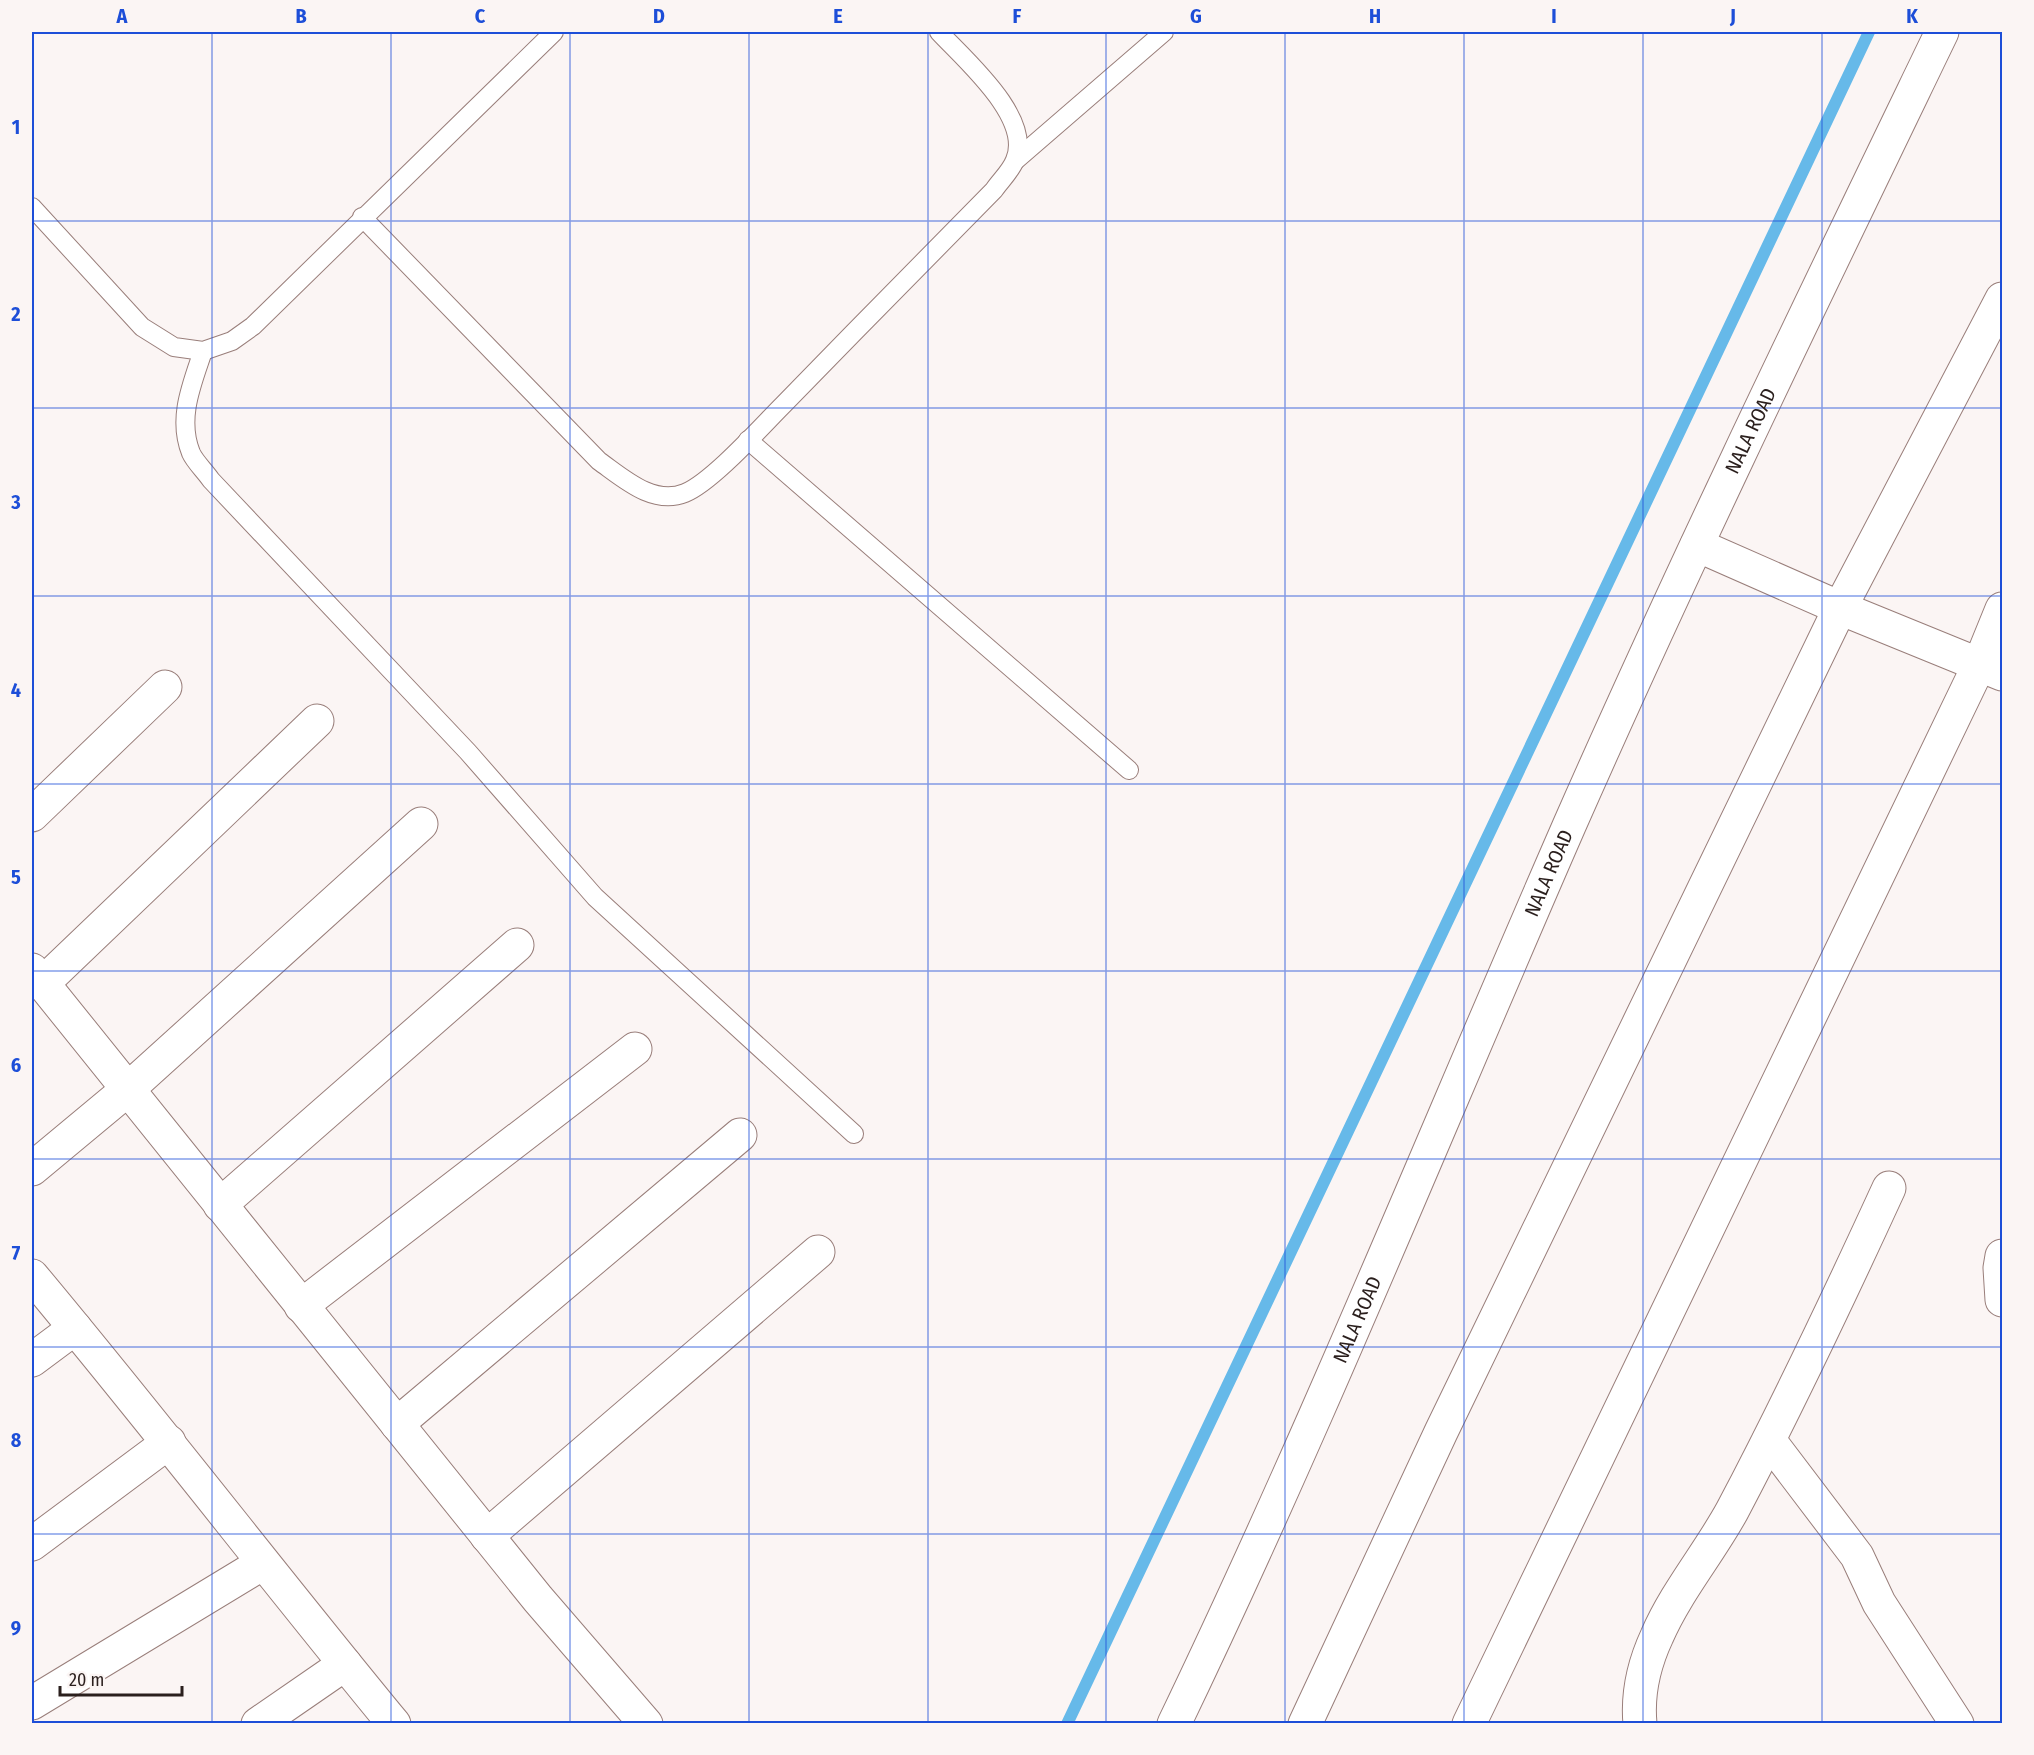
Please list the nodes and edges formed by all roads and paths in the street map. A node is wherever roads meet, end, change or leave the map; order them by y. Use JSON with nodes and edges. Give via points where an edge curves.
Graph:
{"nodes":[{"id":1,"x":554,"y":32,"type":"edge"},
{"id":2,"x":939,"y":32,"type":"edge"},
{"id":3,"x":1164,"y":32,"type":"edge"},
{"id":4,"x":1942,"y":32,"type":"edge"},
{"id":5,"x":1016,"y":160,"type":"junction"},
{"id":6,"x":32,"y":207,"type":"edge"},
{"id":7,"x":362,"y":217,"type":"junction"},
{"id":8,"x":2002,"y":299,"type":"edge"},
{"id":9,"x":203,"y":351,"type":"junction"},
{"id":10,"x":748,"y":440,"type":"junction"},
{"id":11,"x":1697,"y":545,"type":"junction"},
{"id":12,"x":1840,"y":608,"type":"junction"},
{"id":13,"x":2002,"y":609,"type":"edge"},
{"id":14,"x":1991,"y":668,"type":"edge"},
{"id":15,"x":165,"y":687,"type":"dead end"},
{"id":16,"x":317,"y":721,"type":"dead end"},
{"id":17,"x":1129,"y":770,"type":"dead end"},
{"id":18,"x":32,"y":815,"type":"edge"},
{"id":19,"x":420,"y":824,"type":"dead end"},
{"id":20,"x":517,"y":945,"type":"dead end"},
{"id":21,"x":37,"y":977,"type":"edge"},
{"id":22,"x":635,"y":1049,"type":"dead end"},
{"id":23,"x":128,"y":1090,"type":"junction"},
{"id":24,"x":854,"y":1134,"type":"dead end"},
{"id":25,"x":740,"y":1135,"type":"dead end"},
{"id":26,"x":32,"y":1169,"type":"edge"},
{"id":27,"x":1889,"y":1188,"type":"dead end"},
{"id":28,"x":220,"y":1205,"type":"junction"},
{"id":29,"x":818,"y":1252,"type":"dead end"},
{"id":30,"x":2002,"y":1256,"type":"edge"},
{"id":31,"x":32,"y":1276,"type":"edge"},
{"id":32,"x":2002,"y":1300,"type":"edge"},
{"id":33,"x":302,"y":1306,"type":"junction"},
{"id":34,"x":75,"y":1328,"type":"junction"},
{"id":35,"x":32,"y":1360,"type":"edge"},
{"id":36,"x":397,"y":1424,"type":"junction"},
{"id":37,"x":1769,"y":1440,"type":"junction"},
{"id":38,"x":169,"y":1442,"type":"junction"},
{"id":39,"x":487,"y":1536,"type":"junction"},
{"id":40,"x":32,"y":1544,"type":"edge"},
{"id":41,"x":263,"y":1563,"type":"junction"},
{"id":42,"x":345,"y":1664,"type":"junction"},
{"id":43,"x":32,"y":1703,"type":"edge"},
{"id":44,"x":258,"y":1724,"type":"edge"},
{"id":45,"x":394,"y":1724,"type":"edge"},
{"id":46,"x":646,"y":1724,"type":"edge"},
{"id":47,"x":1174,"y":1724,"type":"edge"},
{"id":48,"x":1305,"y":1724,"type":"edge"},
{"id":49,"x":1469,"y":1724,"type":"edge"},
{"id":50,"x":1640,"y":1724,"type":"edge"},
{"id":51,"x":1957,"y":1724,"type":"edge"}],
"edges":[{"from":1,"to":7,"type":"lane"},
{"from":2,"to":5,"type":"lane","via":[[1004,103],[1018,134]]},
{"from":3,"to":5,"type":"lane"},
{"from":4,"to":11,"type":"street","name":"NALA ROAD"},
{"from":5,"to":10,"type":"lane","via":[[994,190]]},
{"from":6,"to":9,"type":"lane","via":[[142,327],[174,347]]},
{"from":7,"to":9,"type":"lane","via":[[253,327]]},
{"from":7,"to":10,"type":"lane","via":[[599,461],[630,484],[665,496],[684,494],[702,483]]},
{"from":8,"to":12,"type":"street"},
{"from":9,"to":24,"type":"lane","via":[[186,400],[186,426],[191,453],[210,480],[468,752],[595,897]]},
{"from":10,"to":17,"type":"lane"},
{"from":11,"to":12,"type":"street"},
{"from":11,"to":47,"type":"street","name":"NALA ROAD","via":[[1570,824],[1271,1519]]},
{"from":12,"to":14,"type":"street"},
{"from":12,"to":48,"type":"street","via":[[1441,1432]]},
{"from":13,"to":14,"type":"street"},
{"from":14,"to":49,"type":"street"},
{"from":15,"to":18,"type":"street"},
{"from":16,"to":21,"type":"street"},
{"from":19,"to":23,"type":"street"},
{"from":20,"to":28,"type":"street"},
{"from":21,"to":23,"type":"street"},
{"from":22,"to":33,"type":"street"},
{"from":23,"to":26,"type":"street"},
{"from":23,"to":28,"type":"street"},
{"from":25,"to":36,"type":"street"},
{"from":27,"to":37,"type":"street"},
{"from":28,"to":33,"type":"street"},
{"from":29,"to":39,"type":"street"},
{"from":30,"to":32,"type":"street"},
{"from":31,"to":34,"type":"street"},
{"from":33,"to":36,"type":"street"},
{"from":34,"to":35,"type":"street"},
{"from":34,"to":38,"type":"street"},
{"from":36,"to":39,"type":"street"},
{"from":37,"to":50,"type":"street","via":[[1730,1515],[1657,1634],[1643,1671],[1638,1702]]},
{"from":37,"to":51,"type":"street","via":[[1857,1556],[1884,1613]]},
{"from":38,"to":40,"type":"street"},
{"from":38,"to":41,"type":"street"},
{"from":39,"to":46,"type":"street"},
{"from":41,"to":42,"type":"street"},
{"from":41,"to":43,"type":"street"},
{"from":42,"to":44,"type":"street"},
{"from":42,"to":45,"type":"street"}]}
